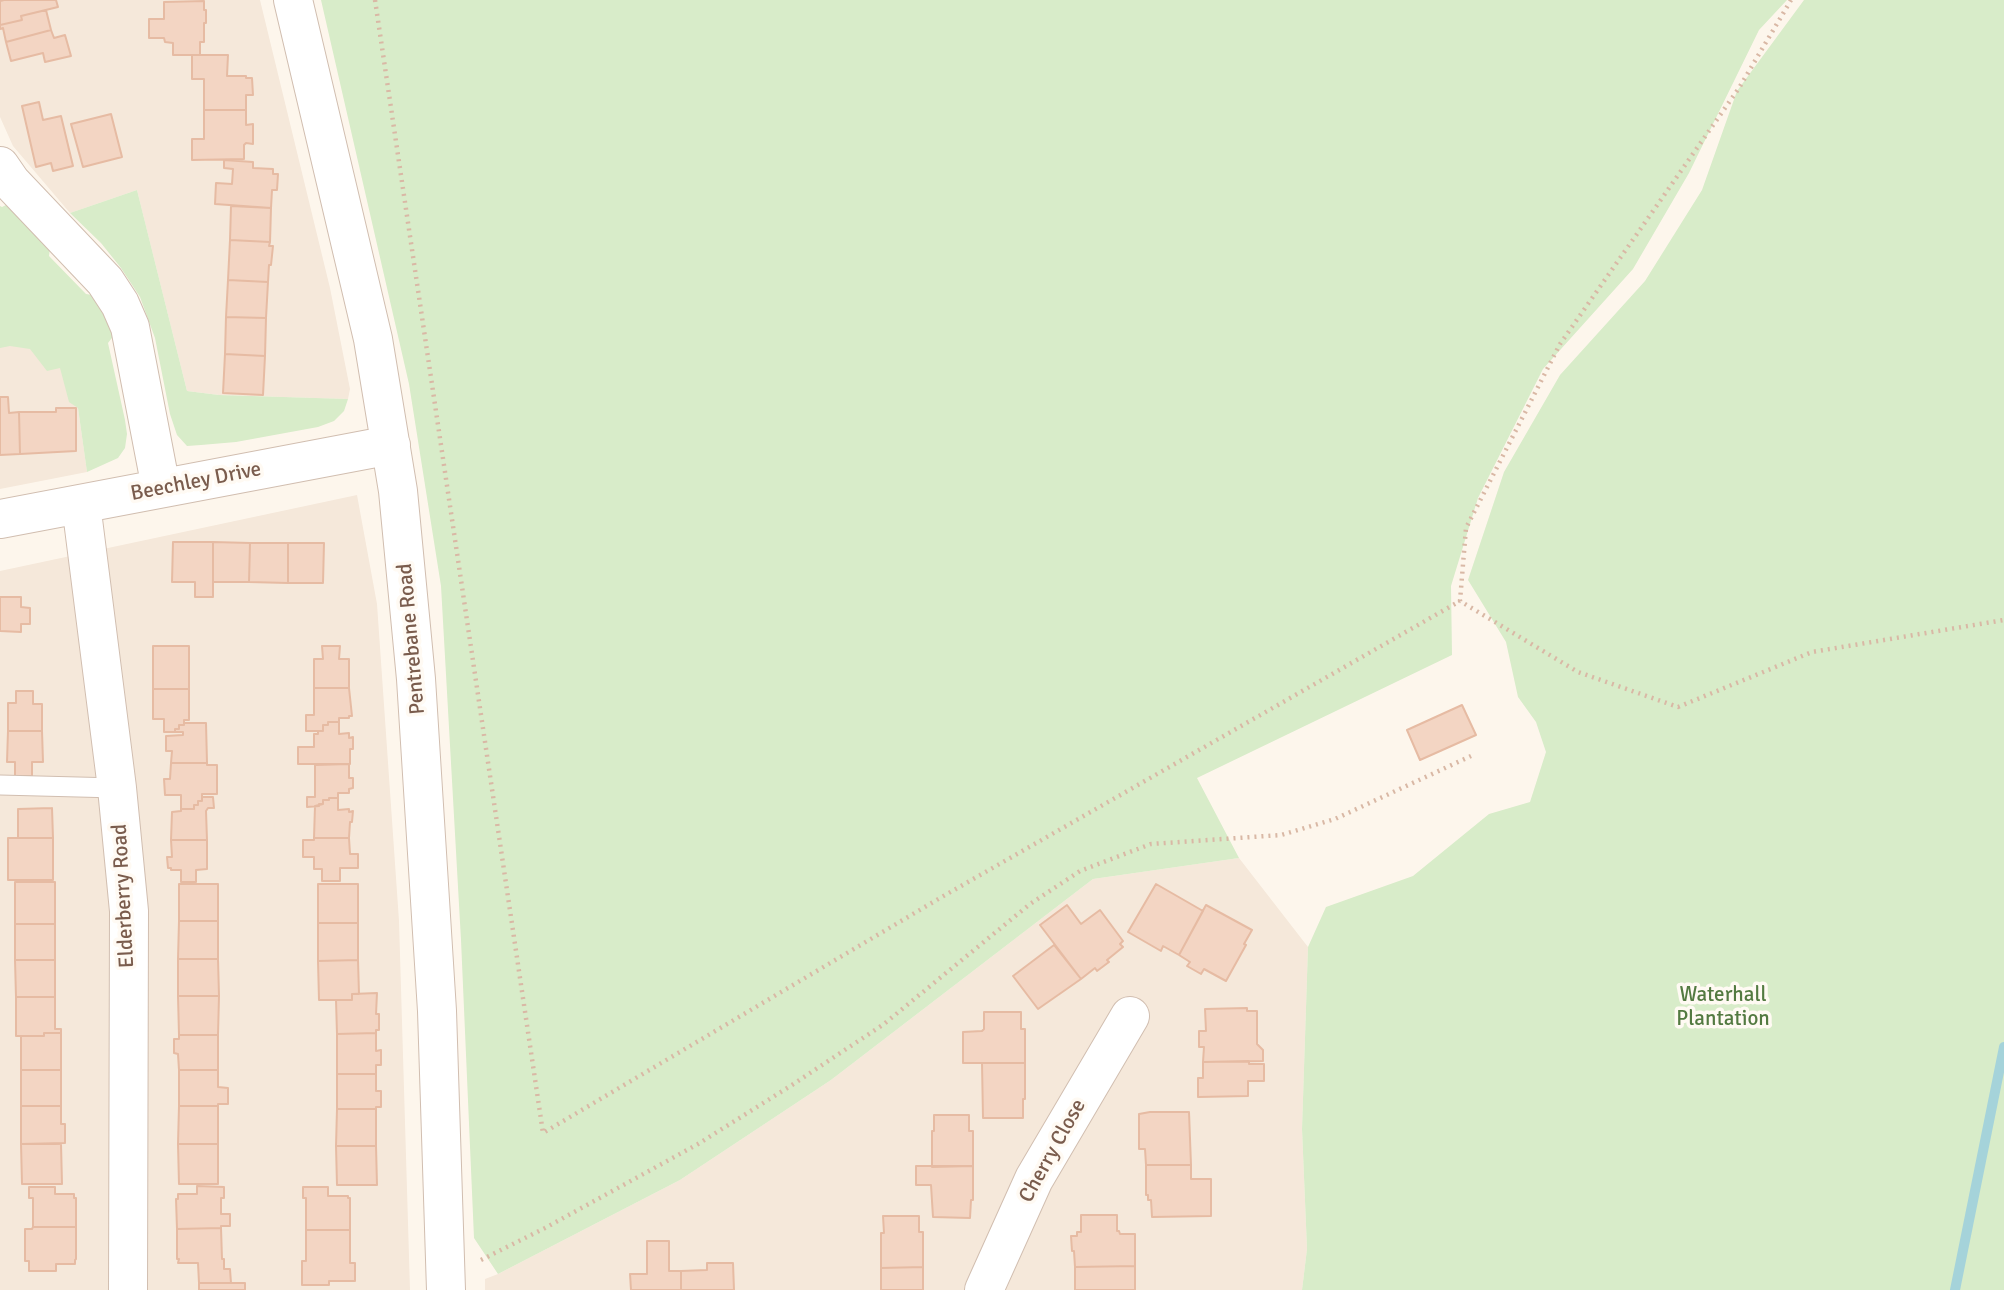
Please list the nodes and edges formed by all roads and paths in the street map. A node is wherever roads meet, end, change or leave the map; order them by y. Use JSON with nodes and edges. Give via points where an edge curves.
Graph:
{"nodes":[{"id":1,"x":293,"y":0,"type":"edge"},
{"id":2,"x":375,"y":0,"type":"edge"},
{"id":3,"x":1791,"y":0,"type":"edge"},
{"id":4,"x":0,"y":166,"type":"edge"},
{"id":5,"x":391,"y":445,"type":"junction"},
{"id":6,"x":161,"y":488,"type":"junction"},
{"id":7,"x":81,"y":504,"type":"junction"},
{"id":8,"x":0,"y":519,"type":"edge"},
{"id":9,"x":1460,"y":601,"type":"junction"},
{"id":10,"x":2004,"y":620,"type":"edge"},
{"id":11,"x":1471,"y":757,"type":"dead end"},
{"id":12,"x":0,"y":785,"type":"edge"},
{"id":13,"x":117,"y":788,"type":"junction"},
{"id":14,"x":1130,"y":1016,"type":"dead end"},
{"id":15,"x":446,"y":1284,"type":"edge"},
{"id":16,"x":128,"y":1290,"type":"edge"},
{"id":17,"x":984,"y":1290,"type":"edge"}],
"edges":[{"from":1,"to":5,"type":"street","name":"Pentrebane Road","via":[[373,339]]},
{"from":2,"to":9,"type":"path","via":[[543,1133],[940,898]]},
{"from":3,"to":9,"type":"path","via":[[1739,88],[1560,344],[1466,528]]},
{"from":4,"to":6,"type":"street","via":[[105,281],[120,304],[130,327]]},
{"from":5,"to":6,"type":"street","name":"Beechley Drive"},
{"from":5,"to":15,"type":"street","name":"Pentrebane Road","via":[[416,679],[437,1011]]},
{"from":6,"to":7,"type":"street","name":"Beechley Drive"},
{"from":7,"to":8,"type":"street","name":"Beechley Drive"},
{"from":7,"to":13,"type":"street","name":"Elderberry Road"},
{"from":9,"to":10,"type":"path","via":[[1578,672],[1678,707],[1812,652]]},
{"from":11,"to":15,"type":"path","via":[[1335,819],[1292,832],[1151,845],[1080,871],[1030,904],[884,1024],[780,1092],[698,1144]]},
{"from":12,"to":13,"type":"lane"},
{"from":13,"to":16,"type":"street","name":"Elderberry Road","via":[[129,911]]},
{"from":14,"to":17,"type":"street","name":"Cherry Close","via":[[1034,1179]]}]}
